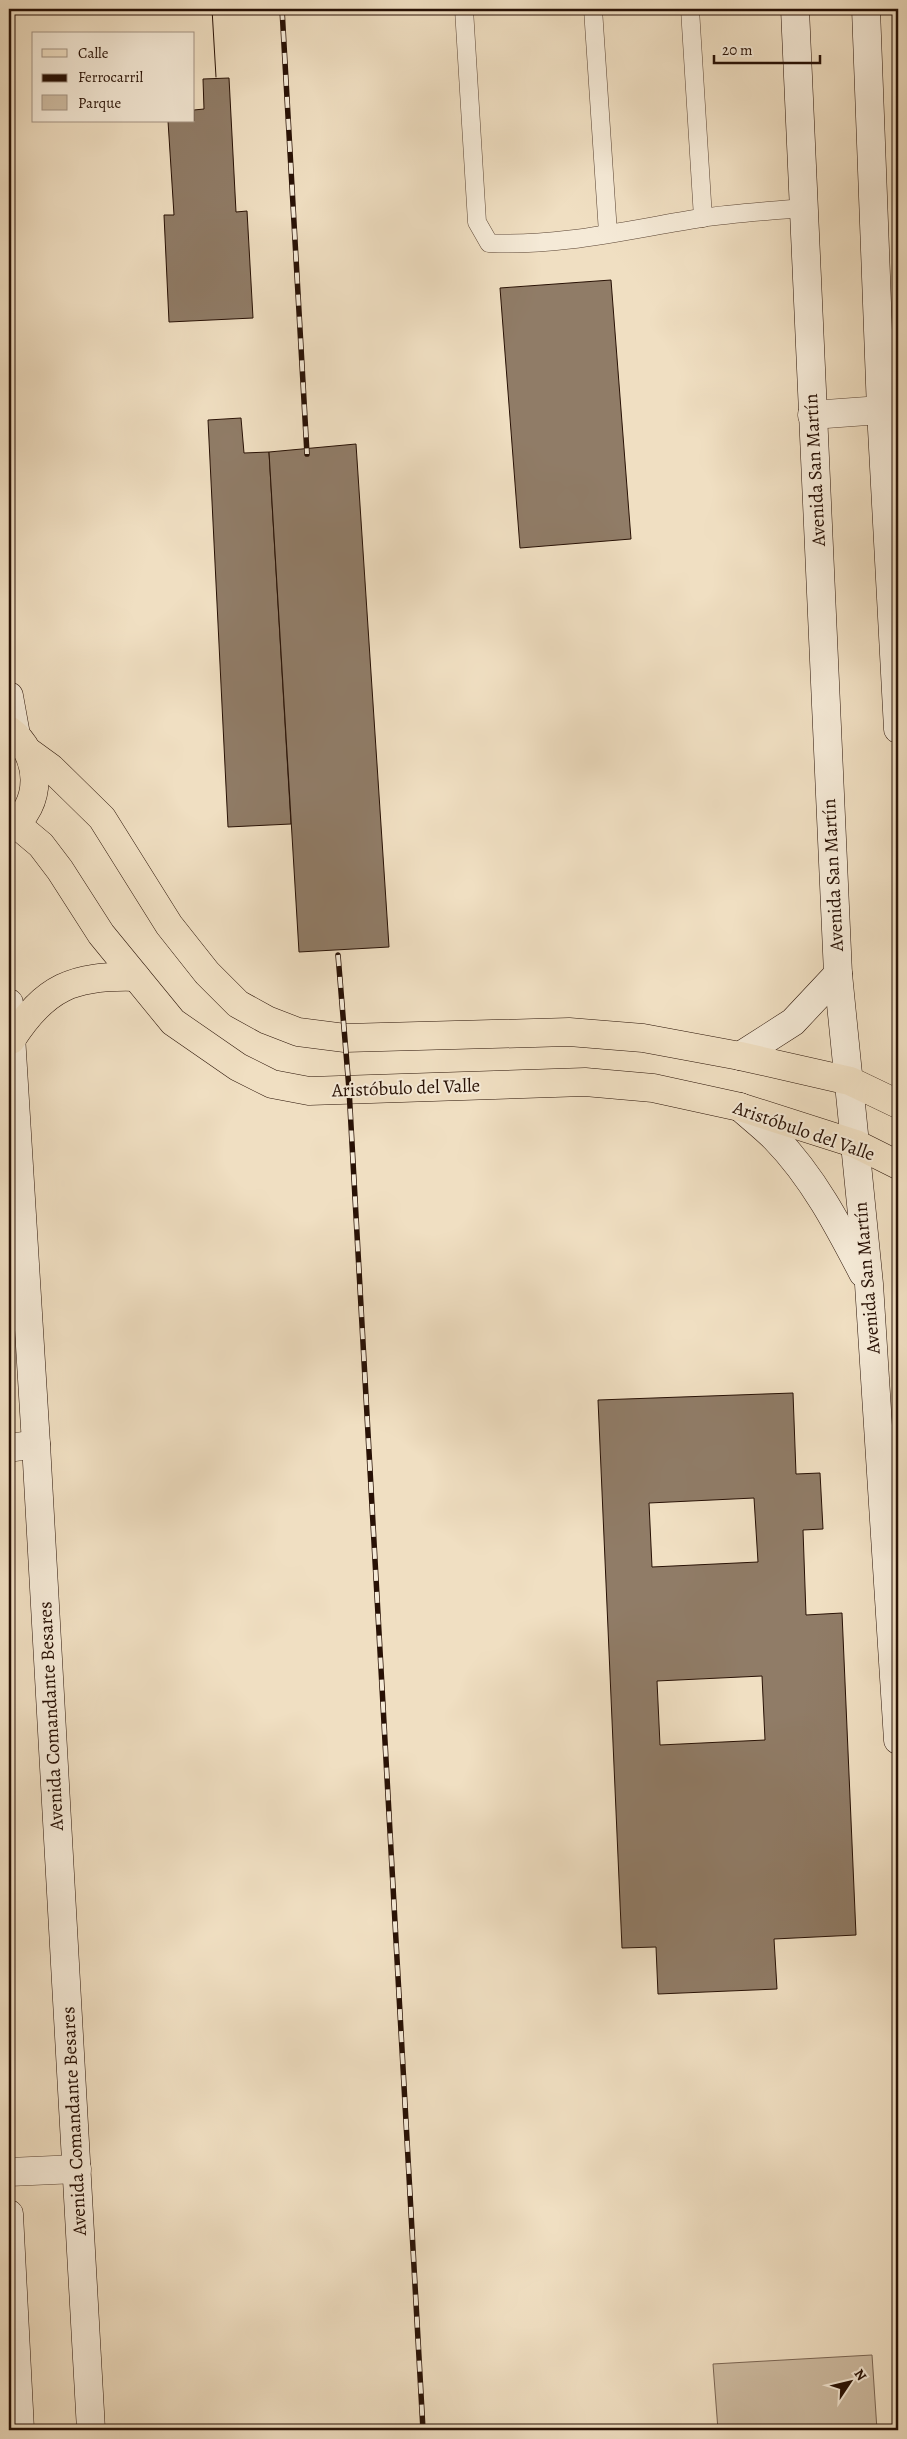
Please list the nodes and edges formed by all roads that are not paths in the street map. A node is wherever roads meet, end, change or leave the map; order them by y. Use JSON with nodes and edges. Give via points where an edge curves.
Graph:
{"nodes":[{"id":1,"x":464,"y":9,"type":"edge"},
{"id":2,"x":593,"y":9,"type":"edge"},
{"id":3,"x":690,"y":9,"type":"edge"},
{"id":4,"x":795,"y":9,"type":"edge"},
{"id":5,"x":866,"y":9,"type":"edge"},
{"id":6,"x":804,"y":208,"type":"junction"},
{"id":7,"x":703,"y":218,"type":"junction"},
{"id":8,"x":608,"y":233,"type":"junction"},
{"id":9,"x":890,"y":412,"type":"edge"},
{"id":10,"x":812,"y":415,"type":"junction"},
{"id":11,"x":9,"y":696,"type":"edge"},
{"id":12,"x":898,"y":729,"type":"edge"},
{"id":13,"x":18,"y":739,"type":"edge"},
{"id":14,"x":11,"y":831,"type":"edge"},
{"id":15,"x":838,"y":974,"type":"junction"},
{"id":16,"x":136,"y":977,"type":"junction"},
{"id":17,"x":9,"y":1003,"type":"edge"},
{"id":18,"x":11,"y":1040,"type":"junction"},
{"id":19,"x":740,"y":1056,"type":"junction"},
{"id":20,"x":850,"y":1081,"type":"junction"},
{"id":21,"x":898,"y":1104,"type":"edge"},
{"id":22,"x":740,"y":1108,"type":"junction"},
{"id":23,"x":856,"y":1144,"type":"junction"},
{"id":24,"x":898,"y":1164,"type":"edge"},
{"id":25,"x":869,"y":1284,"type":"junction"},
{"id":26,"x":36,"y":1444,"type":"junction"},
{"id":27,"x":9,"y":1448,"type":"edge"},
{"id":28,"x":898,"y":1740,"type":"edge"},
{"id":29,"x":77,"y":2169,"type":"junction"},
{"id":30,"x":9,"y":2172,"type":"edge"},
{"id":31,"x":9,"y":2214,"type":"edge"},
{"id":32,"x":20,"y":2430,"type":"edge"},
{"id":33,"x":91,"y":2430,"type":"edge"}],
"edges":[{"from":1,"to":8,"type":"lane","via":[[477,222],[489,243],[516,245]]},
{"from":2,"to":8,"type":"lane"},
{"from":3,"to":7,"type":"lane"},
{"from":4,"to":6,"type":"main road","name":"Avenida San Martín"},
{"from":5,"to":9,"type":"main road"},
{"from":6,"to":7,"type":"lane"},
{"from":6,"to":10,"type":"main road","name":"Avenida San Martín"},
{"from":7,"to":8,"type":"lane"},
{"from":9,"to":10,"type":"main road"},
{"from":9,"to":12,"type":"main road"},
{"from":10,"to":15,"type":"main road","name":"Avenida San Martín"},
{"from":11,"to":13,"type":"main road"},
{"from":13,"to":14,"type":"main road","via":[[35,771],[34,790],[28,808]]},
{"from":13,"to":19,"type":"main road","via":[[102,818],[169,925],[207,973],[238,1004],[267,1020],[298,1032],[344,1038],[570,1032],[643,1038]]},
{"from":14,"to":16,"type":"main road","name":"Aristóbulo del Valle","via":[[40,845],[101,934]]},
{"from":15,"to":19,"type":"main road","via":[[794,1022]]},
{"from":15,"to":20,"type":"main road","name":"Avenida San Martín"},
{"from":16,"to":18,"type":"main road","via":[[90,978],[65,986],[43,1000],[26,1017]]},
{"from":16,"to":22,"type":"main road","name":"Aristóbulo del Valle","via":[[173,1022],[238,1067],[272,1084],[309,1091],[585,1082],[653,1088]]},
{"from":17,"to":18,"type":"main road","name":"Avenida Comandante Besares"},
{"from":18,"to":26,"type":"main road","name":"Avenida Comandante Besares"},
{"from":19,"to":20,"type":"main road"},
{"from":20,"to":21,"type":"main road"},
{"from":20,"to":23,"type":"main road","name":"Avenida San Martín"},
{"from":22,"to":23,"type":"main road","name":"Aristóbulo del Valle"},
{"from":22,"to":25,"type":"main road","via":[[774,1136],[797,1162],[827,1205]]},
{"from":23,"to":24,"type":"main road","name":"Aristóbulo del Valle"},
{"from":23,"to":25,"type":"main road","name":"Avenida San Martín"},
{"from":25,"to":28,"type":"main road","name":"Avenida San Martín"},
{"from":26,"to":27,"type":"main road"},
{"from":26,"to":29,"type":"main road","name":"Avenida Comandante Besares"},
{"from":29,"to":30,"type":"main road"},
{"from":29,"to":33,"type":"main road","name":"Avenida Comandante Besares"},
{"from":31,"to":32,"type":"main road"}]}
